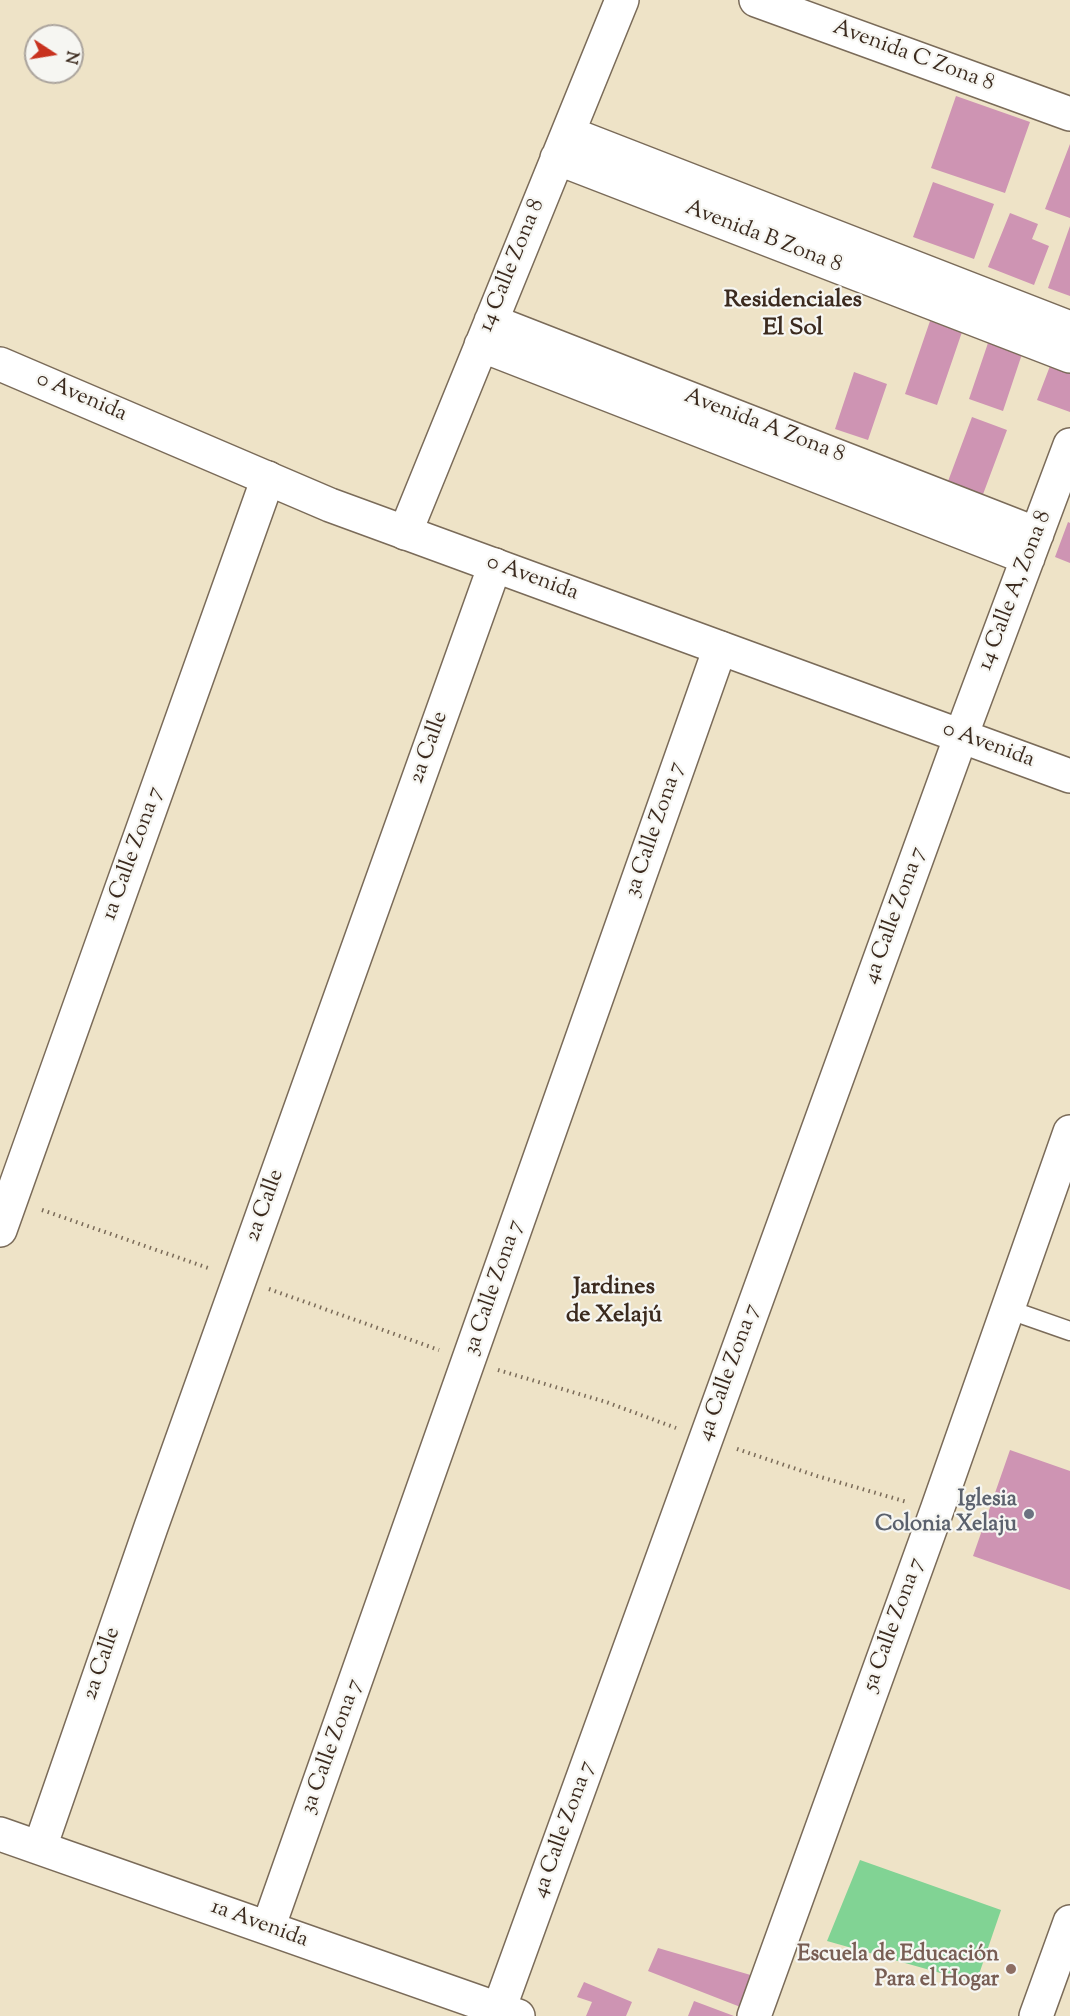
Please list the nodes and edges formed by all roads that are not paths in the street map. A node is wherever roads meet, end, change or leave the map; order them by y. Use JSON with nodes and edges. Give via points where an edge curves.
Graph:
{"nodes":[{"id":1,"x":622,"y":0,"type":"edge"},
{"id":2,"x":756,"y":0,"type":"edge"},
{"id":3,"x":1070,"y":114,"type":"edge"},
{"id":4,"x":562,"y":145,"type":"junction"},
{"id":5,"x":1070,"y":328,"type":"edge"},
{"id":6,"x":486,"y":333,"type":"junction"},
{"id":7,"x":1070,"y":356,"type":"edge"},
{"id":8,"x":0,"y":364,"type":"edge"},
{"id":9,"x":1070,"y":445,"type":"edge"},
{"id":10,"x":268,"y":478,"type":"junction"},
{"id":11,"x":405,"y":533,"type":"junction"},
{"id":12,"x":1032,"y":546,"type":"junction"},
{"id":13,"x":495,"y":565,"type":"junction"},
{"id":14,"x":720,"y":648,"type":"junction"},
{"id":15,"x":961,"y":736,"type":"junction"},
{"id":16,"x":1070,"y":776,"type":"edge"},
{"id":17,"x":1070,"y":1132,"type":"edge"},
{"id":18,"x":5,"y":1198,"type":"edge"},
{"id":19,"x":0,"y":1230,"type":"edge"},
{"id":20,"x":1007,"y":1309,"type":"junction"},
{"id":21,"x":1070,"y":1330,"type":"edge"},
{"id":22,"x":0,"y":1834,"type":"edge"},
{"id":23,"x":40,"y":1847,"type":"junction"},
{"id":24,"x":1070,"y":1922,"type":"edge"},
{"id":25,"x":268,"y":1928,"type":"junction"},
{"id":26,"x":508,"y":2013,"type":"edge"},
{"id":27,"x":754,"y":2016,"type":"edge"},
{"id":28,"x":1036,"y":2016,"type":"edge"}],
"edges":[{"from":1,"to":4,"type":"street","name":"14 Calle Zona 8"},
{"from":2,"to":3,"type":"street","name":"Avenida C Zona 8"},
{"from":4,"to":5,"type":"street","name":"Avenida B Zona 8"},
{"from":4,"to":6,"type":"street","name":"14 Calle Zona 8"},
{"from":4,"to":7,"type":"street","name":"Avenida B Zona 8"},
{"from":6,"to":11,"type":"street","name":"14 Calle Zona 8"},
{"from":6,"to":12,"type":"street","name":"Avenida A Zona 8"},
{"from":8,"to":10,"type":"street","name":"0 Avenida"},
{"from":9,"to":12,"type":"street","name":"14 Calle A, Zona 8"},
{"from":10,"to":11,"type":"street","name":"0 Avenida"},
{"from":10,"to":18,"type":"street","name":"1a Calle Zona 7"},
{"from":11,"to":13,"type":"street","name":"0 Avenida"},
{"from":12,"to":15,"type":"street","name":"14 Calle A, Zona 8"},
{"from":13,"to":14,"type":"street","name":"0 Avenida"},
{"from":13,"to":23,"type":"street","name":"2a Calle"},
{"from":14,"to":15,"type":"street","name":"0 Avenida"},
{"from":14,"to":25,"type":"street","name":"3a Calle Zona 7"},
{"from":15,"to":16,"type":"street","name":"0 Avenida"},
{"from":15,"to":26,"type":"street","name":"4a Calle Zona 7"},
{"from":17,"to":20,"type":"street","name":"5a Calle Zona 7"},
{"from":18,"to":19,"type":"street","name":"1a Calle Zona 7"},
{"from":20,"to":21,"type":"lane"},
{"from":20,"to":27,"type":"street","name":"5a Calle Zona 7"},
{"from":22,"to":23,"type":"street","name":"1a Avenida"},
{"from":23,"to":25,"type":"street","name":"1a Avenida"},
{"from":24,"to":28,"type":"street"},
{"from":25,"to":26,"type":"street","name":"1a Avenida"}]}
